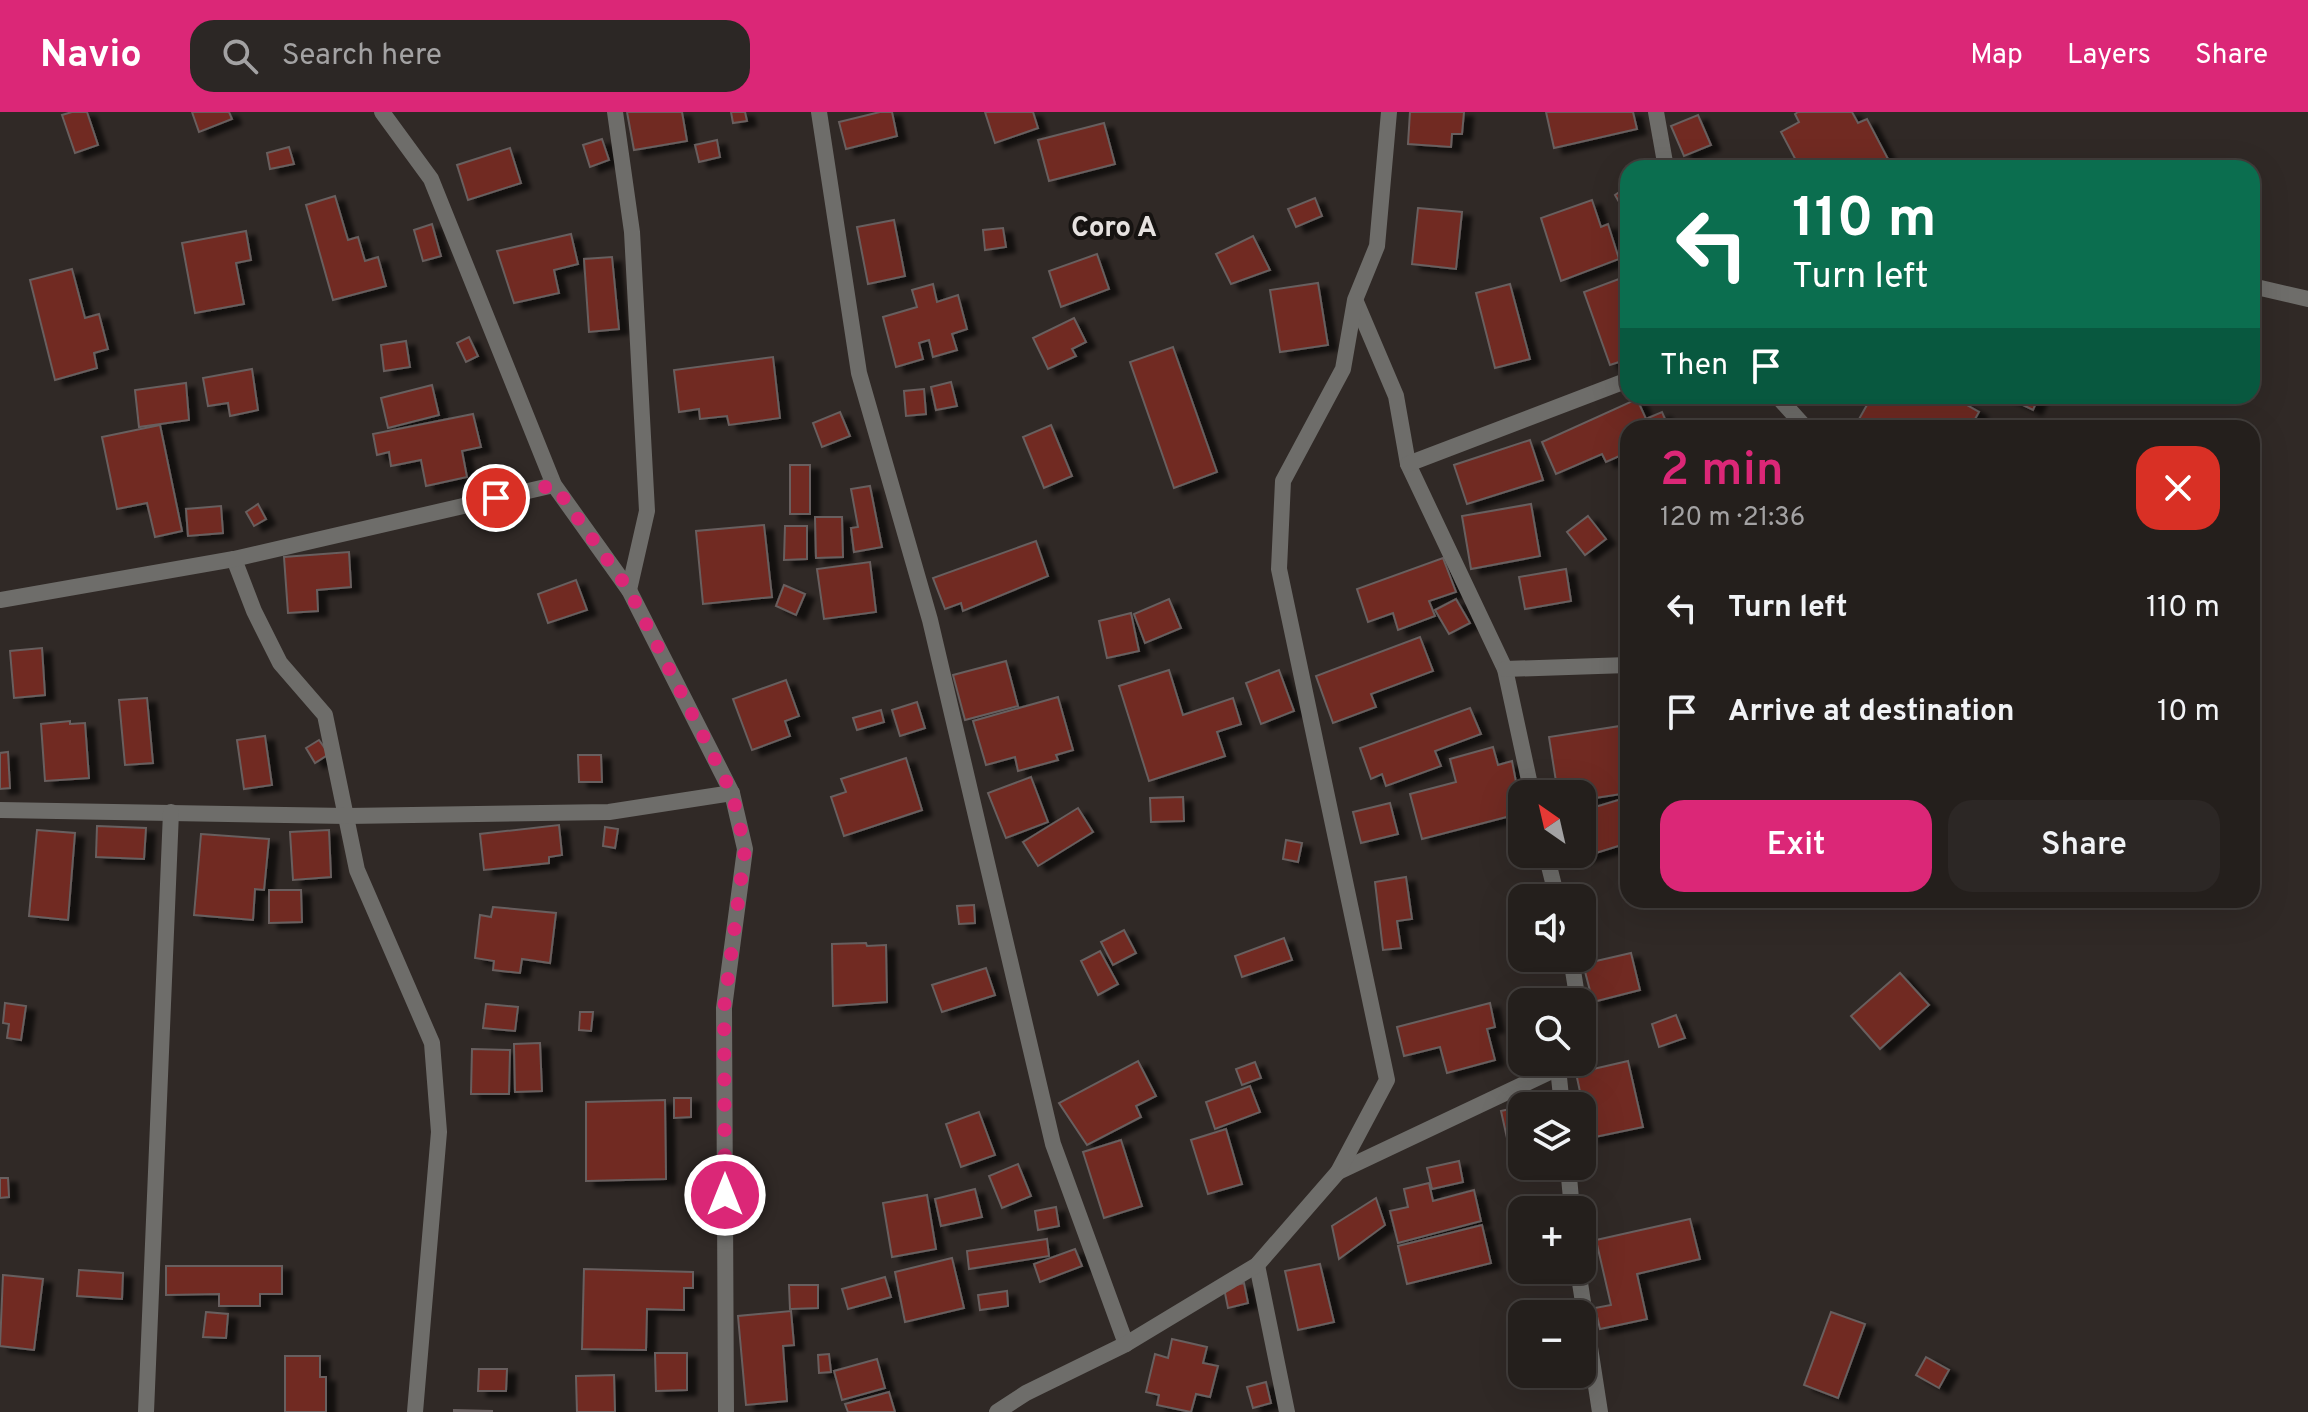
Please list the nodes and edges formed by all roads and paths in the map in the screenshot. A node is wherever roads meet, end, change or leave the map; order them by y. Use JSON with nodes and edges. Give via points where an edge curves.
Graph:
{"nodes":[{"id":1,"x":382,"y":112,"type":"edge"},
{"id":2,"x":615,"y":112,"type":"edge"},
{"id":3,"x":819,"y":112,"type":"edge"},
{"id":4,"x":1389,"y":112,"type":"edge"},
{"id":5,"x":1656,"y":112,"type":"edge"},
{"id":6,"x":1665,"y":160,"type":"edge"},
{"id":7,"x":2260,"y":288,"type":"edge"},
{"id":8,"x":2308,"y":299,"type":"edge"},
{"id":9,"x":1355,"y":300,"type":"junction"},
{"id":10,"x":1620,"y":383,"type":"edge"},
{"id":11,"x":1784,"y":404,"type":"edge"},
{"id":12,"x":1799,"y":420,"type":"edge"},
{"id":13,"x":1408,"y":464,"type":"junction"},
{"id":14,"x":554,"y":485,"type":"junction"},
{"id":15,"x":234,"y":559,"type":"junction"},
{"id":16,"x":629,"y":590,"type":"junction"},
{"id":17,"x":0,"y":600,"type":"edge"},
{"id":18,"x":1620,"y":665,"type":"edge"},
{"id":19,"x":1505,"y":669,"type":"junction"},
{"id":20,"x":1529,"y":780,"type":"edge"},
{"id":21,"x":732,"y":793,"type":"junction"},
{"id":22,"x":0,"y":810,"type":"edge"},
{"id":23,"x":171,"y":812,"type":"junction"},
{"id":24,"x":347,"y":816,"type":"junction"},
{"id":25,"x":1537,"y":1076,"type":"edge"},
{"id":26,"x":1338,"y":1172,"type":"junction"},
{"id":27,"x":1257,"y":1265,"type":"junction"},
{"id":28,"x":1580,"y":1284,"type":"edge"},
{"id":29,"x":1126,"y":1344,"type":"junction"},
{"id":30,"x":1026,"y":1393,"type":"junction"},
{"id":31,"x":146,"y":1412,"type":"edge"},
{"id":32,"x":415,"y":1412,"type":"edge"},
{"id":33,"x":726,"y":1412,"type":"edge"},
{"id":34,"x":997,"y":1412,"type":"edge"},
{"id":35,"x":1022,"y":1412,"type":"edge"},
{"id":36,"x":1287,"y":1412,"type":"edge"},
{"id":37,"x":1600,"y":1412,"type":"edge"}],
"edges":[{"from":1,"to":14,"type":"street","via":[[431,179]]},
{"from":2,"to":16,"type":"street","via":[[632,232],[647,511]]},
{"from":3,"to":29,"type":"street","via":[[859,373],[930,620],[1053,1144]]},
{"from":4,"to":9,"type":"street","via":[[1377,246]]},
{"from":5,"to":6,"type":"street"},
{"from":7,"to":8,"type":"street"},
{"from":9,"to":13,"type":"street","via":[[1396,396]]},
{"from":9,"to":26,"type":"street","via":[[1343,369],[1283,481],[1279,569],[1387,1080]]},
{"from":10,"to":13,"type":"street"},
{"from":11,"to":12,"type":"street"},
{"from":13,"to":19,"type":"street"},
{"from":14,"to":15,"type":"street"},
{"from":14,"to":16,"type":"street"},
{"from":15,"to":17,"type":"street"},
{"from":15,"to":24,"type":"street","via":[[280,663],[325,715]]},
{"from":16,"to":21,"type":"street"},
{"from":18,"to":19,"type":"street"},
{"from":19,"to":20,"type":"street"},
{"from":21,"to":24,"type":"street","via":[[609,812]]},
{"from":21,"to":33,"type":"street","via":[[745,849],[724,1008]]},
{"from":22,"to":23,"type":"street"},
{"from":23,"to":24,"type":"street"},
{"from":23,"to":31,"type":"street"},
{"from":24,"to":32,"type":"street","via":[[357,870],[432,1043],[439,1132]]},
{"from":25,"to":26,"type":"street"},
{"from":26,"to":27,"type":"street"},
{"from":27,"to":29,"type":"street"},
{"from":27,"to":36,"type":"street"},
{"from":28,"to":37,"type":"street"},
{"from":29,"to":30,"type":"street"},
{"from":30,"to":34,"type":"street"},
{"from":30,"to":35,"type":"street"}]}
